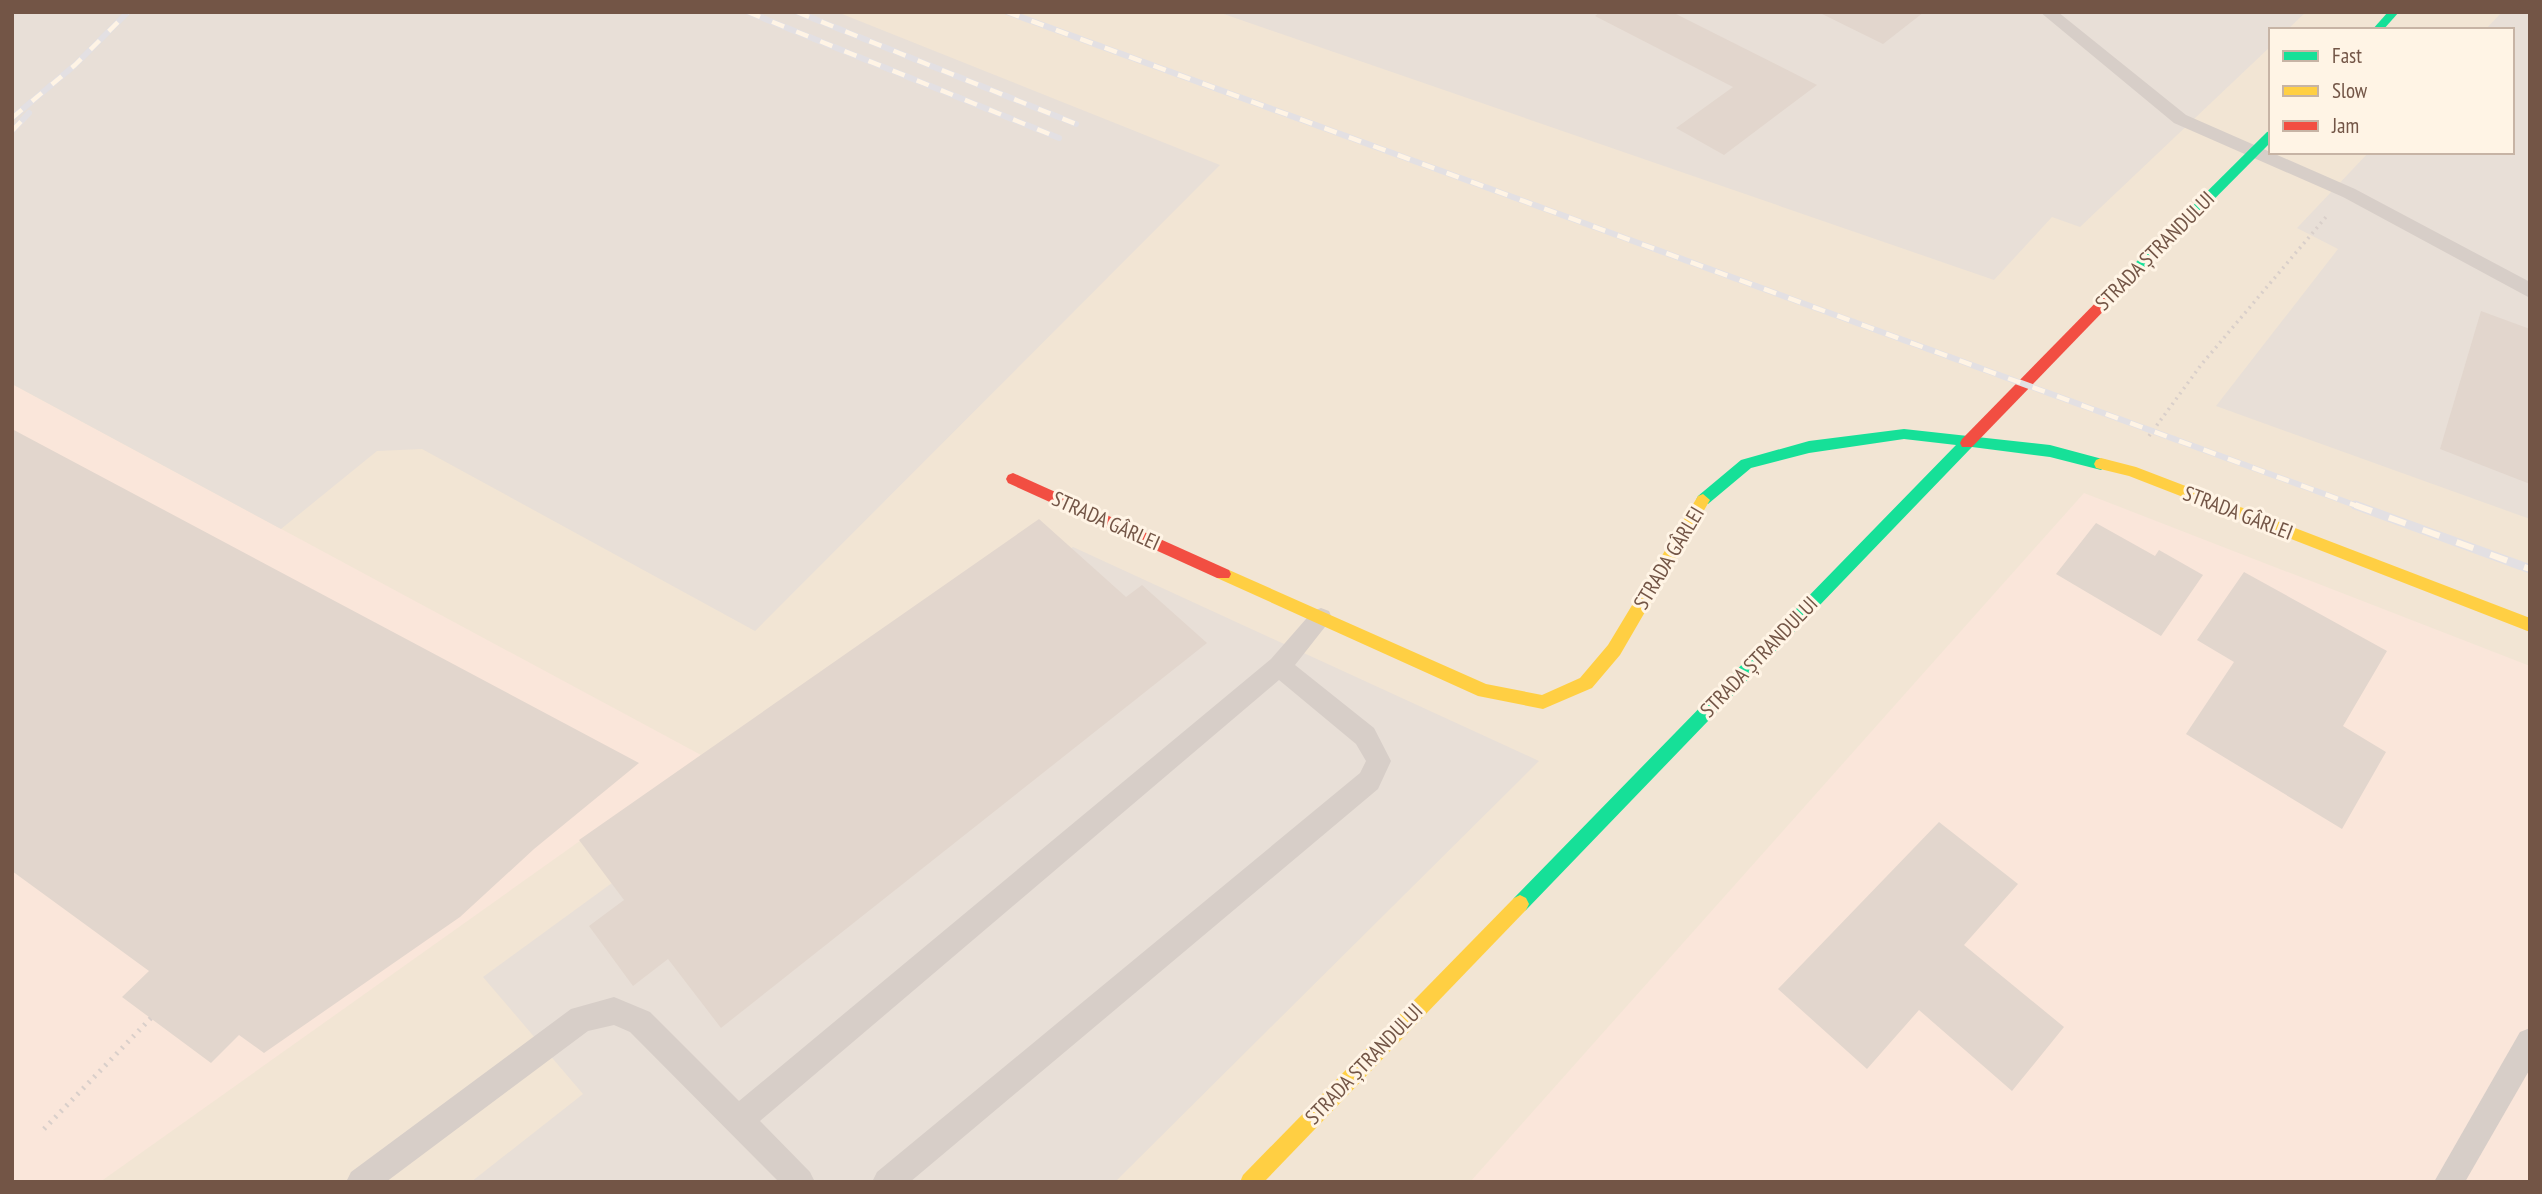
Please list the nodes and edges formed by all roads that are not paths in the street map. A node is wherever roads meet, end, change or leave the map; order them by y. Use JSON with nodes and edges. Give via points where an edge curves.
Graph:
{"nodes":[{"id":1,"x":2048,"y":12,"type":"edge"},
{"id":2,"x":2394,"y":12,"type":"edge"},
{"id":3,"x":2379,"y":28,"type":"edge"},
{"id":4,"x":2269,"y":137,"type":"edge"},
{"id":5,"x":2530,"y":291,"type":"edge"},
{"id":6,"x":1013,"y":479,"type":"dead end"},
{"id":7,"x":1321,"y":618,"type":"junction"},
{"id":8,"x":2530,"y":625,"type":"edge"},
{"id":9,"x":1279,"y":666,"type":"junction"},
{"id":10,"x":2530,"y":1042,"type":"edge"},
{"id":11,"x":738,"y":1121,"type":"junction"},
{"id":12,"x":362,"y":1182,"type":"edge"},
{"id":13,"x":800,"y":1182,"type":"edge"},
{"id":14,"x":887,"y":1182,"type":"edge"},
{"id":15,"x":1250,"y":1182,"type":"edge"},
{"id":16,"x":2449,"y":1182,"type":"edge"}],
"edges":[{"from":1,"to":5,"type":"lane","via":[[2180,119],[2349,193]]},
{"from":2,"to":3,"type":"main road"},
{"from":4,"to":15,"type":"main road","name":"STRADA ȘTRANDULUI"},
{"from":6,"to":7,"type":"main road","name":"STRADA GÂRLEI"},
{"from":7,"to":8,"type":"main road","name":"STRADA GÂRLEI","via":[[1484,691],[1544,702],[1586,682],[1614,650],[1701,502],[1746,464],[1809,447],[1904,434],[2050,451],[2131,471]]},
{"from":7,"to":9,"type":"lane"},
{"from":9,"to":11,"type":"lane"},
{"from":9,"to":14,"type":"lane","via":[[1365,736],[1379,761],[1369,781]]},
{"from":10,"to":16,"type":"lane"},
{"from":11,"to":12,"type":"lane","via":[[640,1022],[614,1011],[581,1019]]},
{"from":11,"to":13,"type":"lane"}]}
